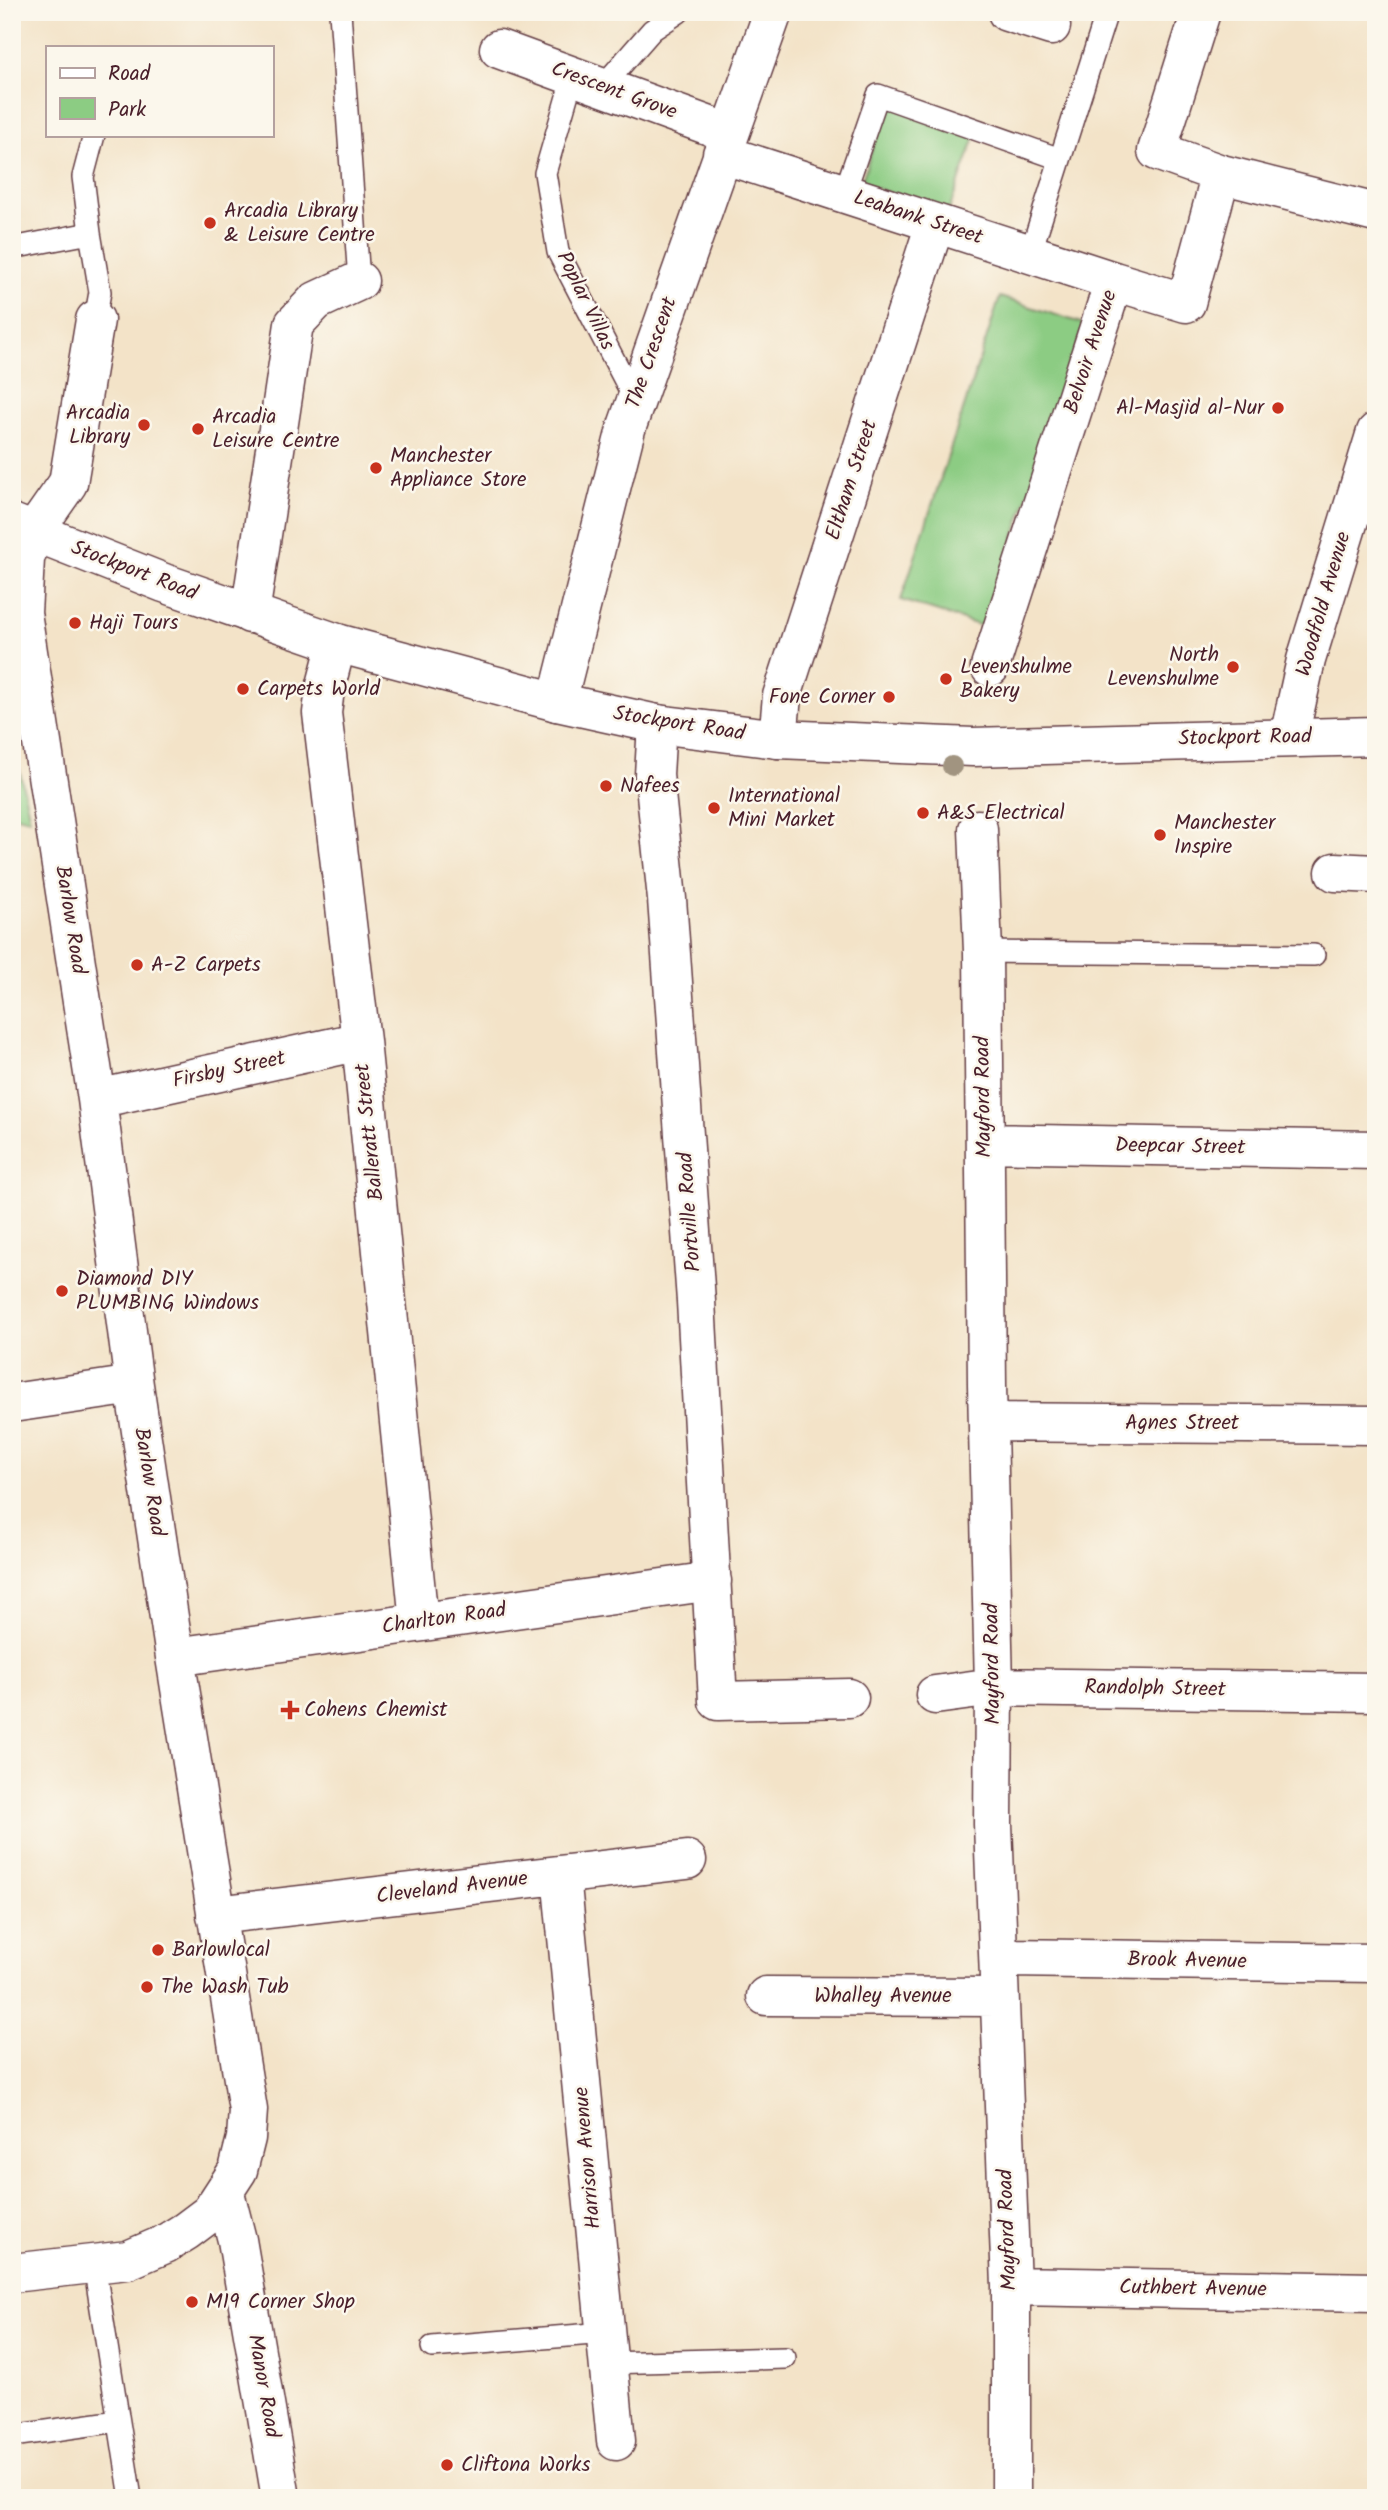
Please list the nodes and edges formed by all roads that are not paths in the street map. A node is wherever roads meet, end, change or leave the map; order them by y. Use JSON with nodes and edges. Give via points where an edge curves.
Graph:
{"nodes":[{"id":1,"x":340,"y":12,"type":"edge"},
{"id":2,"x":680,"y":12,"type":"edge"},
{"id":3,"x":772,"y":12,"type":"edge"},
{"id":4,"x":1007,"y":12,"type":"edge"},
{"id":5,"x":1107,"y":12,"type":"edge"},
{"id":6,"x":1202,"y":12,"type":"edge"},
{"id":7,"x":1051,"y":26,"type":"dead end"},
{"id":8,"x":499,"y":48,"type":"dead end"},
{"id":9,"x":588,"y":81,"type":"junction"},
{"id":10,"x":93,"y":136,"type":"edge"},
{"id":11,"x":726,"y":143,"type":"junction"},
{"id":12,"x":1060,"y":159,"type":"junction"},
{"id":13,"x":1221,"y":174,"type":"junction"},
{"id":14,"x":844,"y":194,"type":"junction"},
{"id":15,"x":1376,"y":213,"type":"edge"},
{"id":16,"x":935,"y":224,"type":"junction"},
{"id":17,"x":90,"y":233,"type":"junction"},
{"id":18,"x":12,"y":248,"type":"edge"},
{"id":19,"x":1030,"y":254,"type":"junction"},
{"id":20,"x":359,"y":281,"type":"joint"},
{"id":21,"x":1114,"y":281,"type":"junction"},
{"id":22,"x":95,"y":320,"type":"joint"},
{"id":23,"x":635,"y":400,"type":"junction"},
{"id":24,"x":1376,"y":432,"type":"edge"},
{"id":25,"x":23,"y":528,"type":"edge"},
{"id":26,"x":250,"y":614,"type":"junction"},
{"id":27,"x":337,"y":643,"type":"junction"},
{"id":28,"x":990,"y":667,"type":"dead end"},
{"id":29,"x":557,"y":702,"type":"junction"},
{"id":30,"x":657,"y":724,"type":"junction"},
{"id":31,"x":1376,"y":736,"type":"edge"},
{"id":32,"x":1289,"y":737,"type":"junction"},
{"id":33,"x":778,"y":738,"type":"junction"},
{"id":34,"x":978,"y":830,"type":"dead end"},
{"id":35,"x":1335,"y":872,"type":"dead end"},
{"id":36,"x":1376,"y":874,"type":"edge"},
{"id":37,"x":983,"y":952,"type":"junction"},
{"id":38,"x":1314,"y":955,"type":"dead end"},
{"id":39,"x":361,"y":1041,"type":"junction"},
{"id":40,"x":97,"y":1100,"type":"junction"},
{"id":41,"x":985,"y":1143,"type":"junction"},
{"id":42,"x":1376,"y":1150,"type":"edge"},
{"id":43,"x":134,"y":1385,"type":"junction"},
{"id":44,"x":12,"y":1403,"type":"edge"},
{"id":45,"x":989,"y":1422,"type":"junction"},
{"id":46,"x":1376,"y":1425,"type":"edge"},
{"id":47,"x":712,"y":1581,"type":"junction"},
{"id":48,"x":419,"y":1622,"type":"junction"},
{"id":49,"x":175,"y":1657,"type":"junction"},
{"id":50,"x":994,"y":1687,"type":"junction"},
{"id":51,"x":1376,"y":1692,"type":"edge"},
{"id":52,"x":935,"y":1695,"type":"dead end"},
{"id":53,"x":849,"y":1698,"type":"dead end"},
{"id":54,"x":687,"y":1860,"type":"dead end"},
{"id":55,"x":561,"y":1875,"type":"junction"},
{"id":56,"x":216,"y":1915,"type":"junction"},
{"id":57,"x":999,"y":1958,"type":"junction"},
{"id":58,"x":1376,"y":1963,"type":"edge"},
{"id":59,"x":766,"y":1996,"type":"dead end"},
{"id":60,"x":999,"y":1997,"type":"junction"},
{"id":61,"x":225,"y":2193,"type":"junction"},
{"id":62,"x":94,"y":2264,"type":"junction"},
{"id":63,"x":12,"y":2273,"type":"edge"},
{"id":64,"x":1011,"y":2286,"type":"junction"},
{"id":65,"x":1376,"y":2292,"type":"edge"},
{"id":66,"x":432,"y":2347,"type":"dead end"},
{"id":67,"x":607,"y":2348,"type":"junction"},
{"id":68,"x":785,"y":2358,"type":"dead end"},
{"id":69,"x":118,"y":2421,"type":"junction"},
{"id":70,"x":12,"y":2436,"type":"edge"},
{"id":71,"x":616,"y":2441,"type":"dead end"},
{"id":72,"x":131,"y":2498,"type":"edge"},
{"id":73,"x":281,"y":2498,"type":"edge"},
{"id":74,"x":1012,"y":2498,"type":"edge"}],
"edges":[{"from":1,"to":20,"type":"lane"},
{"from":2,"to":9,"type":"lane"},
{"from":3,"to":11,"type":"main road","name":"The Crescent"},
{"from":4,"to":7,"type":"main road"},
{"from":5,"to":12,"type":"lane"},
{"from":6,"to":13,"type":"main road","via":[[1157,151]]},
{"from":8,"to":9,"type":"main road","name":"Crescent Grove"},
{"from":9,"to":11,"type":"main road","name":"Crescent Grove"},
{"from":9,"to":23,"type":"lane","name":"Poplar Villas","via":[[545,173],[558,252]]},
{"from":10,"to":17,"type":"lane","via":[[83,177]]},
{"from":11,"to":14,"type":"main road","name":"Leabank Street"},
{"from":11,"to":23,"type":"main road","name":"The Crescent"},
{"from":12,"to":14,"type":"lane","via":[[878,95]]},
{"from":12,"to":19,"type":"lane"},
{"from":13,"to":15,"type":"main road"},
{"from":13,"to":21,"type":"main road","name":"Belvoir Avenue","via":[[1186,303]]},
{"from":14,"to":16,"type":"main road","name":"Leabank Street"},
{"from":16,"to":19,"type":"main road","name":"Leabank Street"},
{"from":16,"to":33,"type":"main road","name":"Eltham Street","via":[[782,696]]},
{"from":17,"to":18,"type":"lane"},
{"from":17,"to":22,"type":"lane","via":[[100,292]]},
{"from":19,"to":21,"type":"main road","name":"Leabank Street"},
{"from":20,"to":26,"type":"main road","via":[[316,301],[294,324]]},
{"from":21,"to":28,"type":"main road","name":"Belvoir Avenue"},
{"from":22,"to":25,"type":"main road","via":[[68,483]]},
{"from":23,"to":29,"type":"main road","name":"The Crescent"},
{"from":24,"to":32,"type":"main road","name":"Woodfold Avenue","via":[[1306,660]]},
{"from":25,"to":26,"type":"main road","name":"Stockport Road"},
{"from":25,"to":40,"type":"main road","name":"Barlow Road","via":[[22,613]]},
{"from":26,"to":27,"type":"main road","name":"Stockport Road"},
{"from":27,"to":29,"type":"main road","name":"Stockport Road"},
{"from":27,"to":39,"type":"main road","name":"Balleratt Street","via":[[323,713]]},
{"from":29,"to":30,"type":"main road","name":"Stockport Road"},
{"from":30,"to":33,"type":"main road","name":"Stockport Road"},
{"from":30,"to":47,"type":"main road","name":"Portville Road","via":[[654,775],[696,1301]]},
{"from":31,"to":32,"type":"main road","name":"Stockport Road"},
{"from":32,"to":33,"type":"main road","name":"Stockport Road","via":[[973,747]]},
{"from":34,"to":37,"type":"main road","name":"Mayford Road"},
{"from":35,"to":36,"type":"main road"},
{"from":37,"to":38,"type":"lane"},
{"from":37,"to":41,"type":"main road","name":"Mayford Road"},
{"from":39,"to":40,"type":"main road","name":"Firsby Street"},
{"from":39,"to":48,"type":"main road","name":"Balleratt Street"},
{"from":40,"to":43,"type":"main road","name":"Barlow Road"},
{"from":41,"to":42,"type":"main road","name":"Deepcar Street"},
{"from":41,"to":45,"type":"main road","name":"Mayford Road"},
{"from":43,"to":44,"type":"main road"},
{"from":43,"to":49,"type":"main road","name":"Barlow Road"},
{"from":45,"to":46,"type":"main road","name":"Agnes Street"},
{"from":45,"to":50,"type":"main road","name":"Mayford Road"},
{"from":47,"to":48,"type":"main road","name":"Charlton Road"},
{"from":47,"to":53,"type":"main road","name":"Portville Road","via":[[718,1701]]},
{"from":48,"to":49,"type":"main road","name":"Charlton Road"},
{"from":49,"to":56,"type":"main road","name":"Barlow Road"},
{"from":50,"to":51,"type":"main road","name":"Randolph Street"},
{"from":50,"to":52,"type":"main road","name":"Randolph Street"},
{"from":50,"to":57,"type":"main road","name":"Mayford Road","via":[[993,1824]]},
{"from":54,"to":55,"type":"main road","name":"Cleveland Avenue"},
{"from":55,"to":56,"type":"main road","name":"Cleveland Avenue"},
{"from":55,"to":67,"type":"main road","name":"Harrison Avenue"},
{"from":56,"to":61,"type":"main road","name":"Barlow Road","via":[[248,2110],[238,2170]]},
{"from":57,"to":58,"type":"main road","name":"Brook Avenue"},
{"from":57,"to":60,"type":"main road","name":"Mayford Road"},
{"from":59,"to":60,"type":"main road","name":"Whalley Avenue"},
{"from":60,"to":64,"type":"main road","name":"Mayford Road"},
{"from":61,"to":62,"type":"main road","name":"Barlow Road","via":[[210,2213],[165,2244],[128,2260]]},
{"from":61,"to":73,"type":"main road","name":"Manor Road"},
{"from":62,"to":63,"type":"main road","name":"Barlow Road"},
{"from":62,"to":69,"type":"lane"},
{"from":64,"to":65,"type":"main road","name":"Cuthbert Avenue"},
{"from":64,"to":74,"type":"main road","name":"Mayford Road"},
{"from":66,"to":67,"type":"lane"},
{"from":67,"to":68,"type":"lane"},
{"from":67,"to":71,"type":"main road","name":"Harrison Avenue"},
{"from":69,"to":70,"type":"lane"},
{"from":69,"to":72,"type":"lane"}]}
